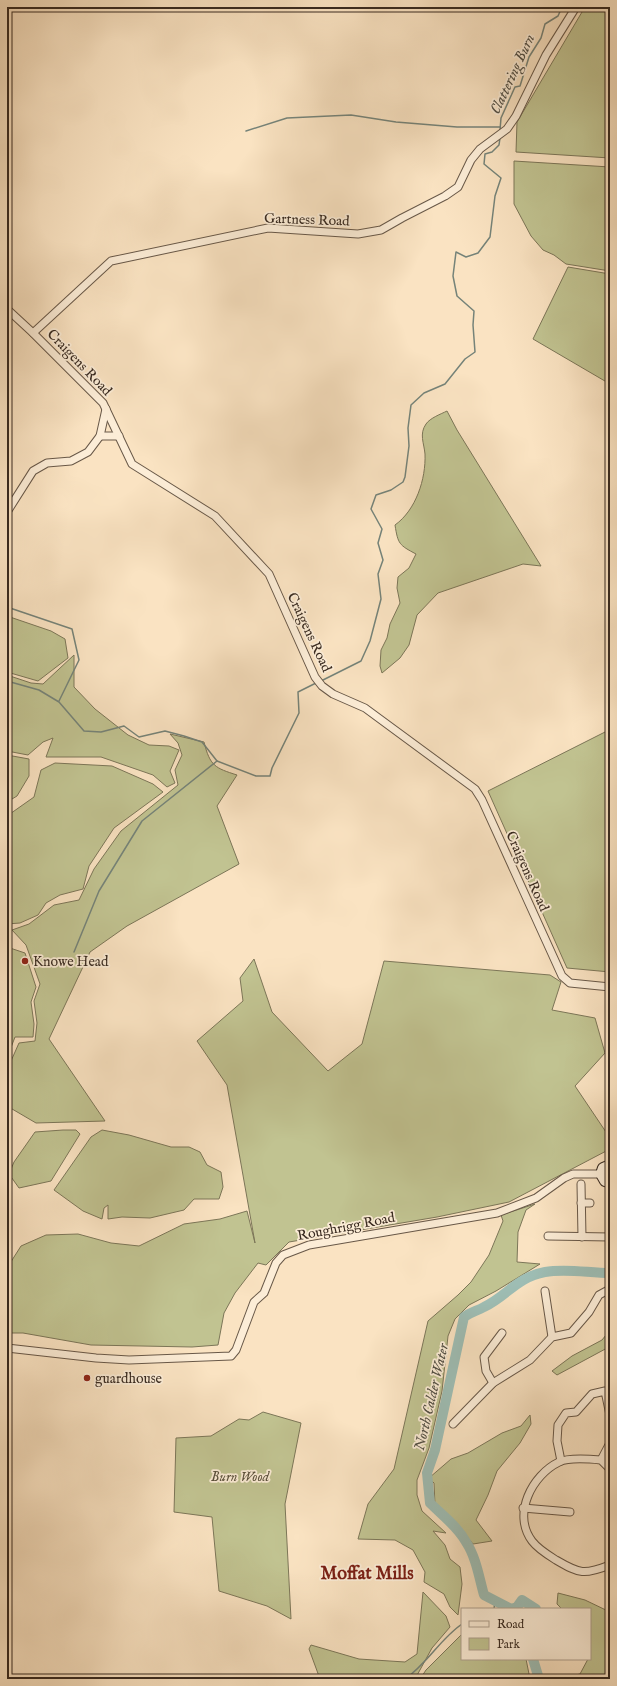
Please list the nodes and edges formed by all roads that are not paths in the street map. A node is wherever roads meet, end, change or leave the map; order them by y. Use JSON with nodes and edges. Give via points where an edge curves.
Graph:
{"nodes":[{"id":1,"x":576,"y":7,"type":"edge"},
{"id":2,"x":7,"y":309,"type":"edge"},
{"id":3,"x":33,"y":333,"type":"junction"},
{"id":4,"x":106,"y":409,"type":"junction"},
{"id":5,"x":100,"y":436,"type":"junction"},
{"id":6,"x":119,"y":436,"type":"junction"},
{"id":7,"x":7,"y":512,"type":"edge"},
{"id":8,"x":610,"y":987,"type":"edge"},
{"id":9,"x":610,"y":1165,"type":"edge"},
{"id":10,"x":601,"y":1174,"type":"junction"},
{"id":11,"x":610,"y":1182,"type":"edge"},
{"id":12,"x":581,"y":1184,"type":"dead end"},
{"id":13,"x":581,"y":1203,"type":"junction"},
{"id":14,"x":590,"y":1203,"type":"dead end"},
{"id":15,"x":548,"y":1236,"type":"dead end"},
{"id":16,"x":582,"y":1237,"type":"junction"},
{"id":17,"x":610,"y":1237,"type":"edge"},
{"id":18,"x":610,"y":1289,"type":"edge"},
{"id":19,"x":545,"y":1291,"type":"dead end"},
{"id":20,"x":502,"y":1333,"type":"dead end"},
{"id":21,"x":552,"y":1336,"type":"junction"},
{"id":22,"x":7,"y":1348,"type":"edge"},
{"id":23,"x":493,"y":1383,"type":"junction"},
{"id":24,"x":610,"y":1415,"type":"edge"},
{"id":25,"x":453,"y":1424,"type":"dead end"},
{"id":26,"x":610,"y":1444,"type":"edge"},
{"id":27,"x":601,"y":1460,"type":"junction"},
{"id":28,"x":560,"y":1461,"type":"junction"},
{"id":29,"x":610,"y":1469,"type":"edge"},
{"id":30,"x":523,"y":1508,"type":"junction"},
{"id":31,"x":570,"y":1512,"type":"dead end"},
{"id":32,"x":610,"y":1565,"type":"edge"}],
"edges":[{"from":1,"to":3,"type":"street","name":"Gartness Road","via":[[546,55],[507,129],[480,149],[471,160],[458,186],[445,196],[381,230],[358,234],[268,228],[111,261]]},
{"from":2,"to":3,"type":"street","name":"Craigens Road"},
{"from":3,"to":4,"type":"street","name":"Craigens Road"},
{"from":4,"to":5,"type":"street"},
{"from":4,"to":6,"type":"street","name":"Craigens Road"},
{"from":5,"to":6,"type":"street"},
{"from":5,"to":7,"type":"street","via":[[88,452],[71,461],[47,463],[33,471]]},
{"from":6,"to":8,"type":"street","name":"Craigens Road","via":[[132,464],[215,516],[269,574],[315,677],[322,686],[333,694],[365,708],[475,790],[482,800],[562,976],[570,983]]},
{"from":9,"to":10,"type":"street","via":[[603,1168]]},
{"from":10,"to":11,"type":"street","via":[[605,1181]]},
{"from":10,"to":22,"type":"street","name":"Roughrigg Road","via":[[573,1174],[536,1198],[497,1213],[309,1245],[283,1255],[276,1263],[264,1293],[254,1302],[236,1350],[231,1356],[129,1360]]},
{"from":12,"to":13,"type":"street"},
{"from":13,"to":14,"type":"street"},
{"from":13,"to":16,"type":"street"},
{"from":15,"to":16,"type":"street"},
{"from":16,"to":17,"type":"street"},
{"from":18,"to":21,"type":"street","via":[[599,1295],[589,1312],[571,1333]]},
{"from":19,"to":21,"type":"street"},
{"from":20,"to":23,"type":"street","via":[[484,1357],[486,1370]]},
{"from":21,"to":23,"type":"street","via":[[530,1360]]},
{"from":23,"to":25,"type":"street"},
{"from":24,"to":28,"type":"street","via":[[605,1391],[592,1394],[576,1412],[566,1413],[558,1425]]},
{"from":26,"to":27,"type":"street"},
{"from":27,"to":28,"type":"street"},
{"from":27,"to":29,"type":"street"},
{"from":28,"to":30,"type":"street","via":[[545,1470]]},
{"from":30,"to":31,"type":"street"},
{"from":30,"to":32,"type":"street","via":[[526,1529],[532,1541],[549,1556],[576,1572],[592,1572]]}]}
